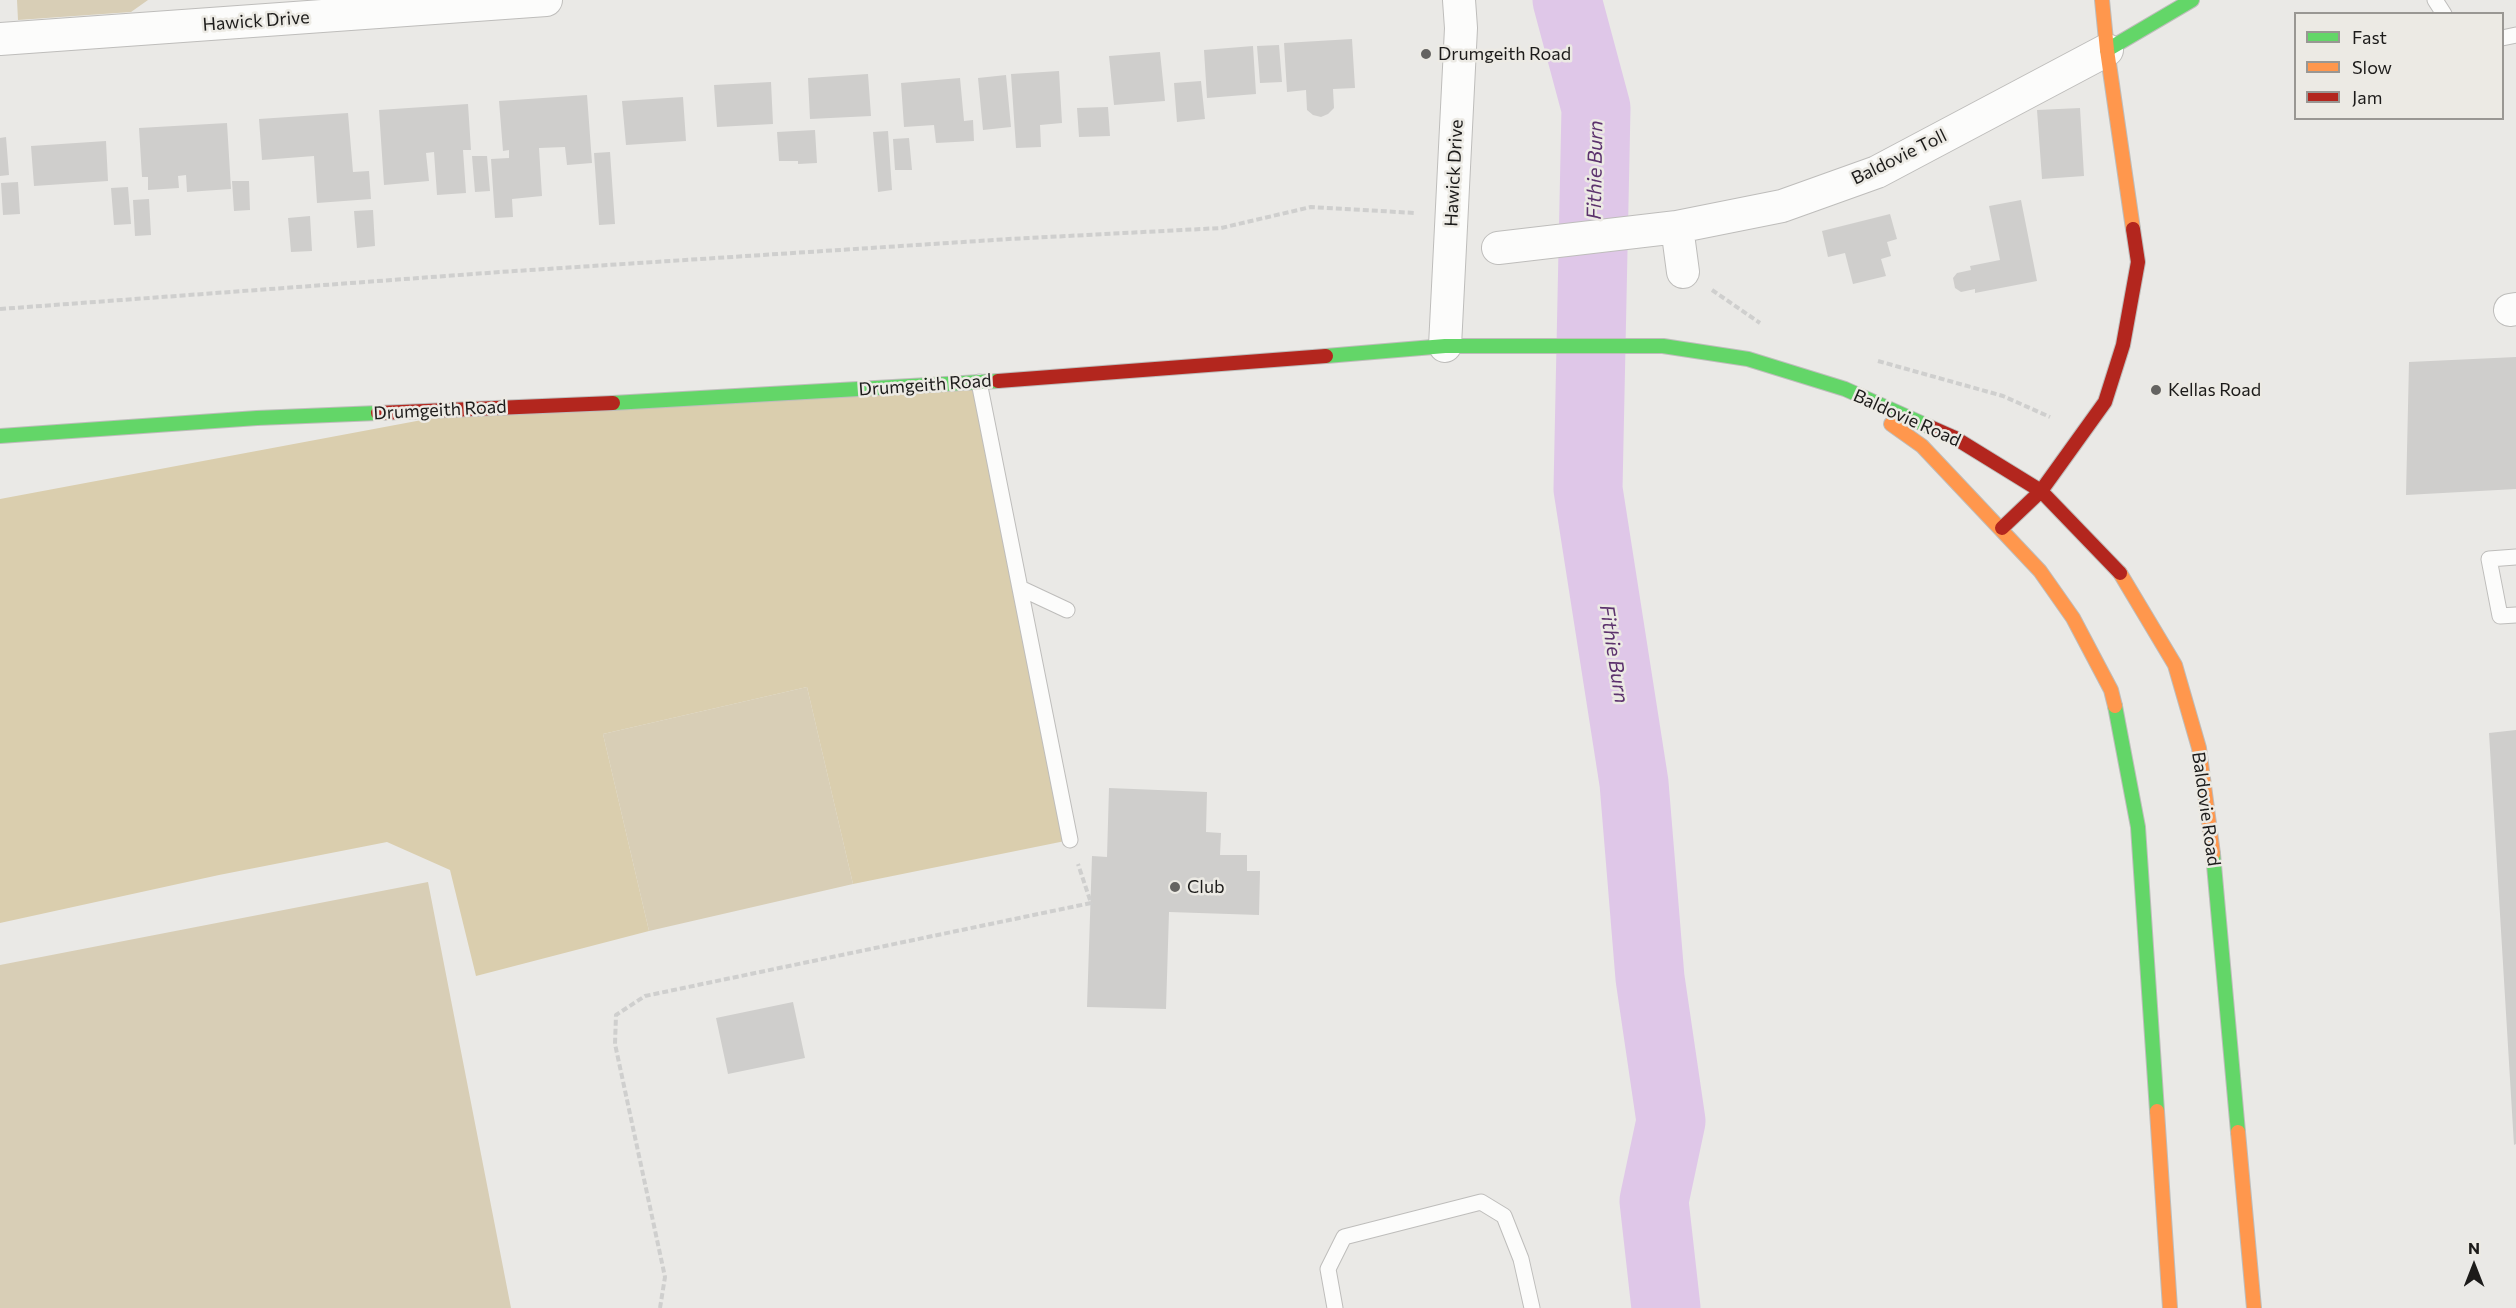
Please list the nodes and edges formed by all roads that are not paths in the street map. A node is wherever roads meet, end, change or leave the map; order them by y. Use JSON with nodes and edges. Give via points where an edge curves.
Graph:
{"nodes":[{"id":1,"x":546,"y":0,"type":"edge"},
{"id":2,"x":1459,"y":0,"type":"edge"},
{"id":3,"x":2102,"y":0,"type":"edge"},
{"id":4,"x":2192,"y":0,"type":"edge"},
{"id":5,"x":181,"y":13,"type":"edge"},
{"id":6,"x":0,"y":39,"type":"edge"},
{"id":7,"x":2107,"y":51,"type":"junction"},
{"id":8,"x":1677,"y":227,"type":"junction"},
{"id":9,"x":1513,"y":246,"type":"dead end"},
{"id":10,"x":1683,"y":272,"type":"road end"},
{"id":11,"x":1445,"y":346,"type":"junction"},
{"id":12,"x":979,"y":382,"type":"junction"},
{"id":13,"x":1845,"y":389,"type":"junction"},
{"id":14,"x":0,"y":436,"type":"edge"},
{"id":15,"x":2041,"y":491,"type":"junction"},
{"id":16,"x":2002,"y":528,"type":"junction"},
{"id":17,"x":2516,"y":557,"type":"edge"},
{"id":18,"x":1020,"y":588,"type":"junction"},
{"id":19,"x":1067,"y":610,"type":"dead end"},
{"id":20,"x":2516,"y":615,"type":"edge"},
{"id":21,"x":1070,"y":840,"type":"road end"},
{"id":22,"x":1335,"y":1308,"type":"edge"},
{"id":23,"x":1532,"y":1308,"type":"edge"},
{"id":24,"x":2170,"y":1308,"type":"edge"},
{"id":25,"x":2254,"y":1308,"type":"edge"}],
"edges":[{"from":1,"to":5,"type":"street","name":"Hawick Drive"},
{"from":2,"to":11,"type":"street","name":"Hawick Drive","via":[[1461,28]]},
{"from":3,"to":7,"type":"main road"},
{"from":4,"to":7,"type":"main road"},
{"from":5,"to":6,"type":"street","name":"Hawick Drive"},
{"from":7,"to":8,"type":"street","name":"Baldovie Toll","via":[[1877,172],[1782,206]]},
{"from":7,"to":15,"type":"main road","via":[[2138,262],[2123,345],[2104,402]]},
{"from":8,"to":9,"type":"street","name":"Baldovie Toll"},
{"from":8,"to":10,"type":"street"},
{"from":11,"to":12,"type":"main road","name":"Drumgeith Road"},
{"from":11,"to":13,"type":"main road","name":"Drumgeith Road","via":[[1663,346],[1748,358]]},
{"from":12,"to":14,"type":"main road","name":"Drumgeith Road","via":[[741,397],[257,418]]},
{"from":12,"to":18,"type":"lane"},
{"from":13,"to":15,"type":"main road","name":"Baldovie Road","via":[[1956,438]]},
{"from":13,"to":16,"type":"main road","name":"Baldovie Road","via":[[1922,446]]},
{"from":15,"to":16,"type":"main road"},
{"from":15,"to":25,"type":"main road","name":"Baldovie Road","via":[[2124,577],[2175,665],[2199,748],[2211,831]]},
{"from":16,"to":24,"type":"main road","name":"Baldovie Road","via":[[2040,571],[2073,618],[2110,690],[2127,763],[2138,827]]},
{"from":17,"to":20,"type":"lane","via":[[2489,559],[2500,616]]},
{"from":18,"to":19,"type":"lane"},
{"from":18,"to":21,"type":"lane"},
{"from":22,"to":23,"type":"lane","via":[[1328,1269],[1344,1238],[1481,1202],[1504,1216],[1521,1259]]}]}
